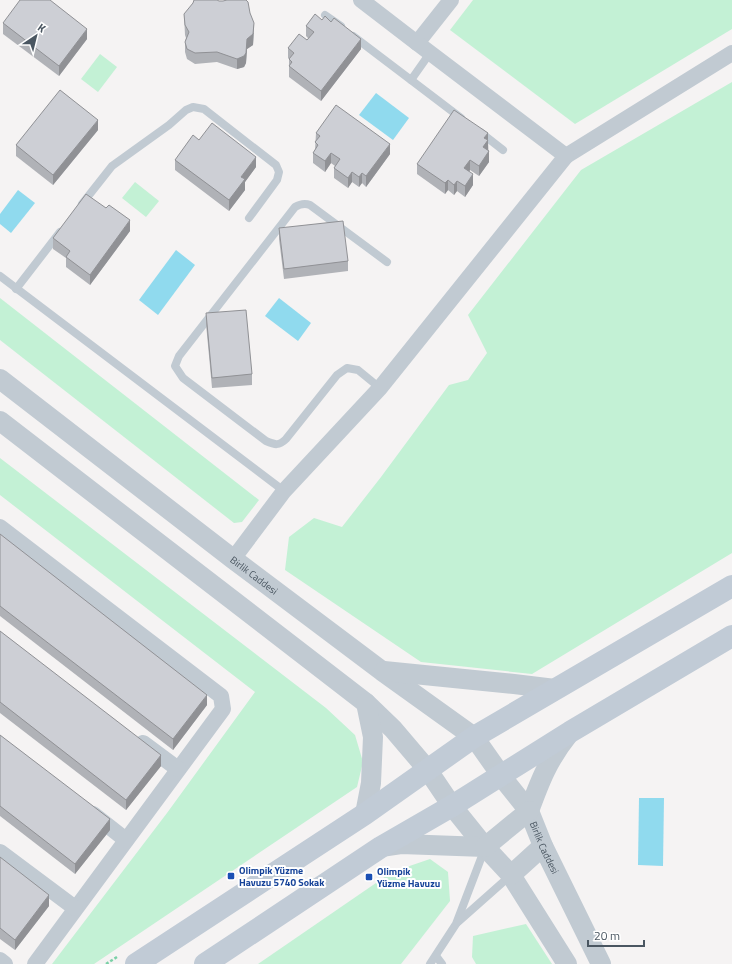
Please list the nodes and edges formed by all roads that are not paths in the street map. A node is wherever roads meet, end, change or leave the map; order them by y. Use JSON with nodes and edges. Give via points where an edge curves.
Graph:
{"nodes":[{"id":1,"x":360,"y":0,"type":"edge"},
{"id":2,"x":451,"y":0,"type":"edge"},
{"id":3,"x":325,"y":15,"type":"edge"},
{"id":4,"x":417,"y":43,"type":"junction"},
{"id":5,"x":732,"y":53,"type":"edge"},
{"id":6,"x":430,"y":54,"type":"junction"},
{"id":7,"x":411,"y":80,"type":"junction"},
{"id":8,"x":503,"y":150,"type":"dead end"},
{"id":9,"x":566,"y":156,"type":"junction"},
{"id":10,"x":78,"y":209,"type":"edge"},
{"id":11,"x":250,"y":218,"type":"dead end"},
{"id":12,"x":64,"y":227,"type":"edge"},
{"id":13,"x":387,"y":262,"type":"dead end"},
{"id":14,"x":0,"y":276,"type":"edge"},
{"id":15,"x":16,"y":289,"type":"junction"},
{"id":16,"x":0,"y":380,"type":"edge"},
{"id":17,"x":380,"y":388,"type":"junction"},
{"id":18,"x":0,"y":421,"type":"edge"},
{"id":19,"x":284,"y":491,"type":"junction"},
{"id":20,"x":0,"y":527,"type":"edge"},
{"id":21,"x":233,"y":559,"type":"junction"},
{"id":22,"x":732,"y":586,"type":"edge"},
{"id":23,"x":732,"y":636,"type":"edge"},
{"id":24,"x":382,"y":671,"type":"junction"},
{"id":25,"x":556,"y":689,"type":"junction"},
{"id":26,"x":366,"y":703,"type":"junction"},
{"id":27,"x":570,"y":732,"type":"junction"},
{"id":28,"x":133,"y":736,"type":"edge"},
{"id":29,"x":474,"y":737,"type":"junction"},
{"id":30,"x":178,"y":770,"type":"junction"},
{"id":31,"x":427,"y":770,"type":"junction"},
{"id":32,"x":502,"y":775,"type":"junction"},
{"id":33,"x":82,"y":805,"type":"edge"},
{"id":34,"x":452,"y":806,"type":"junction"},
{"id":35,"x":529,"y":811,"type":"junction"},
{"id":36,"x":365,"y":814,"type":"junction"},
{"id":37,"x":126,"y":840,"type":"junction"},
{"id":38,"x":543,"y":846,"type":"junction"},
{"id":39,"x":380,"y":847,"type":"junction"},
{"id":40,"x":485,"y":847,"type":"junction"},
{"id":41,"x":0,"y":852,"type":"edge"},
{"id":42,"x":510,"y":875,"type":"junction"},
{"id":43,"x":76,"y":908,"type":"junction"},
{"id":44,"x":456,"y":924,"type":"junction"},
{"id":45,"x":436,"y":956,"type":"junction"},
{"id":46,"x":0,"y":960,"type":"edge"},
{"id":47,"x":5,"y":964,"type":"edge"},
{"id":48,"x":35,"y":964,"type":"edge"},
{"id":49,"x":136,"y":964,"type":"edge"},
{"id":50,"x":205,"y":964,"type":"edge"},
{"id":51,"x":430,"y":964,"type":"edge"},
{"id":52,"x":442,"y":964,"type":"edge"},
{"id":53,"x":567,"y":964,"type":"edge"},
{"id":54,"x":601,"y":964,"type":"edge"}],
"edges":[{"from":1,"to":4,"type":"street"},
{"from":2,"to":4,"type":"street"},
{"from":3,"to":7,"type":"lane"},
{"from":4,"to":6,"type":"street"},
{"from":5,"to":9,"type":"street"},
{"from":6,"to":7,"type":"lane"},
{"from":6,"to":9,"type":"street"},
{"from":7,"to":8,"type":"lane"},
{"from":9,"to":17,"type":"street"},
{"from":10,"to":11,"type":"lane","via":[[112,166],[193,106],[204,109],[276,165],[279,172],[277,180]]},
{"from":12,"to":15,"type":"lane"},
{"from":13,"to":17,"type":"lane","via":[[310,205],[298,205],[179,356],[175,366],[183,378],[266,441],[275,445],[286,439],[337,375],[347,368],[358,370]]},
{"from":14,"to":15,"type":"lane"},
{"from":15,"to":19,"type":"lane"},
{"from":16,"to":21,"type":"street","name":"Birlik Caddesi"},
{"from":17,"to":19,"type":"street"},
{"from":18,"to":26,"type":"street"},
{"from":19,"to":21,"type":"street"},
{"from":20,"to":30,"type":"street","via":[[221,696],[224,709]]},
{"from":21,"to":24,"type":"street","name":"Birlik Caddesi"},
{"from":22,"to":25,"type":"main road"},
{"from":23,"to":27,"type":"main road"},
{"from":24,"to":25,"type":"street"},
{"from":24,"to":29,"type":"street","name":"Birlik Caddesi"},
{"from":25,"to":29,"type":"main road"},
{"from":26,"to":31,"type":"street"},
{"from":26,"to":36,"type":"street","via":[[373,737],[371,783]]},
{"from":27,"to":32,"type":"main road"},
{"from":27,"to":35,"type":"street","name":"Birlik Caddesi","via":[[550,759]]},
{"from":28,"to":30,"type":"street"},
{"from":29,"to":31,"type":"main road"},
{"from":29,"to":32,"type":"street","name":"Birlik Caddesi"},
{"from":30,"to":37,"type":"street"},
{"from":31,"to":34,"type":"street"},
{"from":31,"to":36,"type":"main road"},
{"from":32,"to":34,"type":"main road"},
{"from":32,"to":35,"type":"street","name":"Birlik Caddesi"},
{"from":33,"to":37,"type":"street"},
{"from":34,"to":39,"type":"main road"},
{"from":34,"to":40,"type":"street"},
{"from":35,"to":38,"type":"street","name":"Birlik Caddesi"},
{"from":35,"to":40,"type":"street"},
{"from":36,"to":49,"type":"main road"},
{"from":37,"to":43,"type":"street"},
{"from":38,"to":42,"type":"street"},
{"from":38,"to":54,"type":"street","name":"Birlik Caddesi"},
{"from":39,"to":40,"type":"street","via":[[401,844]]},
{"from":39,"to":50,"type":"main road"},
{"from":40,"to":42,"type":"street"},
{"from":40,"to":44,"type":"lane"},
{"from":41,"to":43,"type":"street"},
{"from":42,"to":44,"type":"lane"},
{"from":42,"to":53,"type":"street"},
{"from":43,"to":48,"type":"street"},
{"from":44,"to":45,"type":"lane"},
{"from":45,"to":51,"type":"lane"},
{"from":45,"to":52,"type":"lane"},
{"from":46,"to":47,"type":"street"}]}
